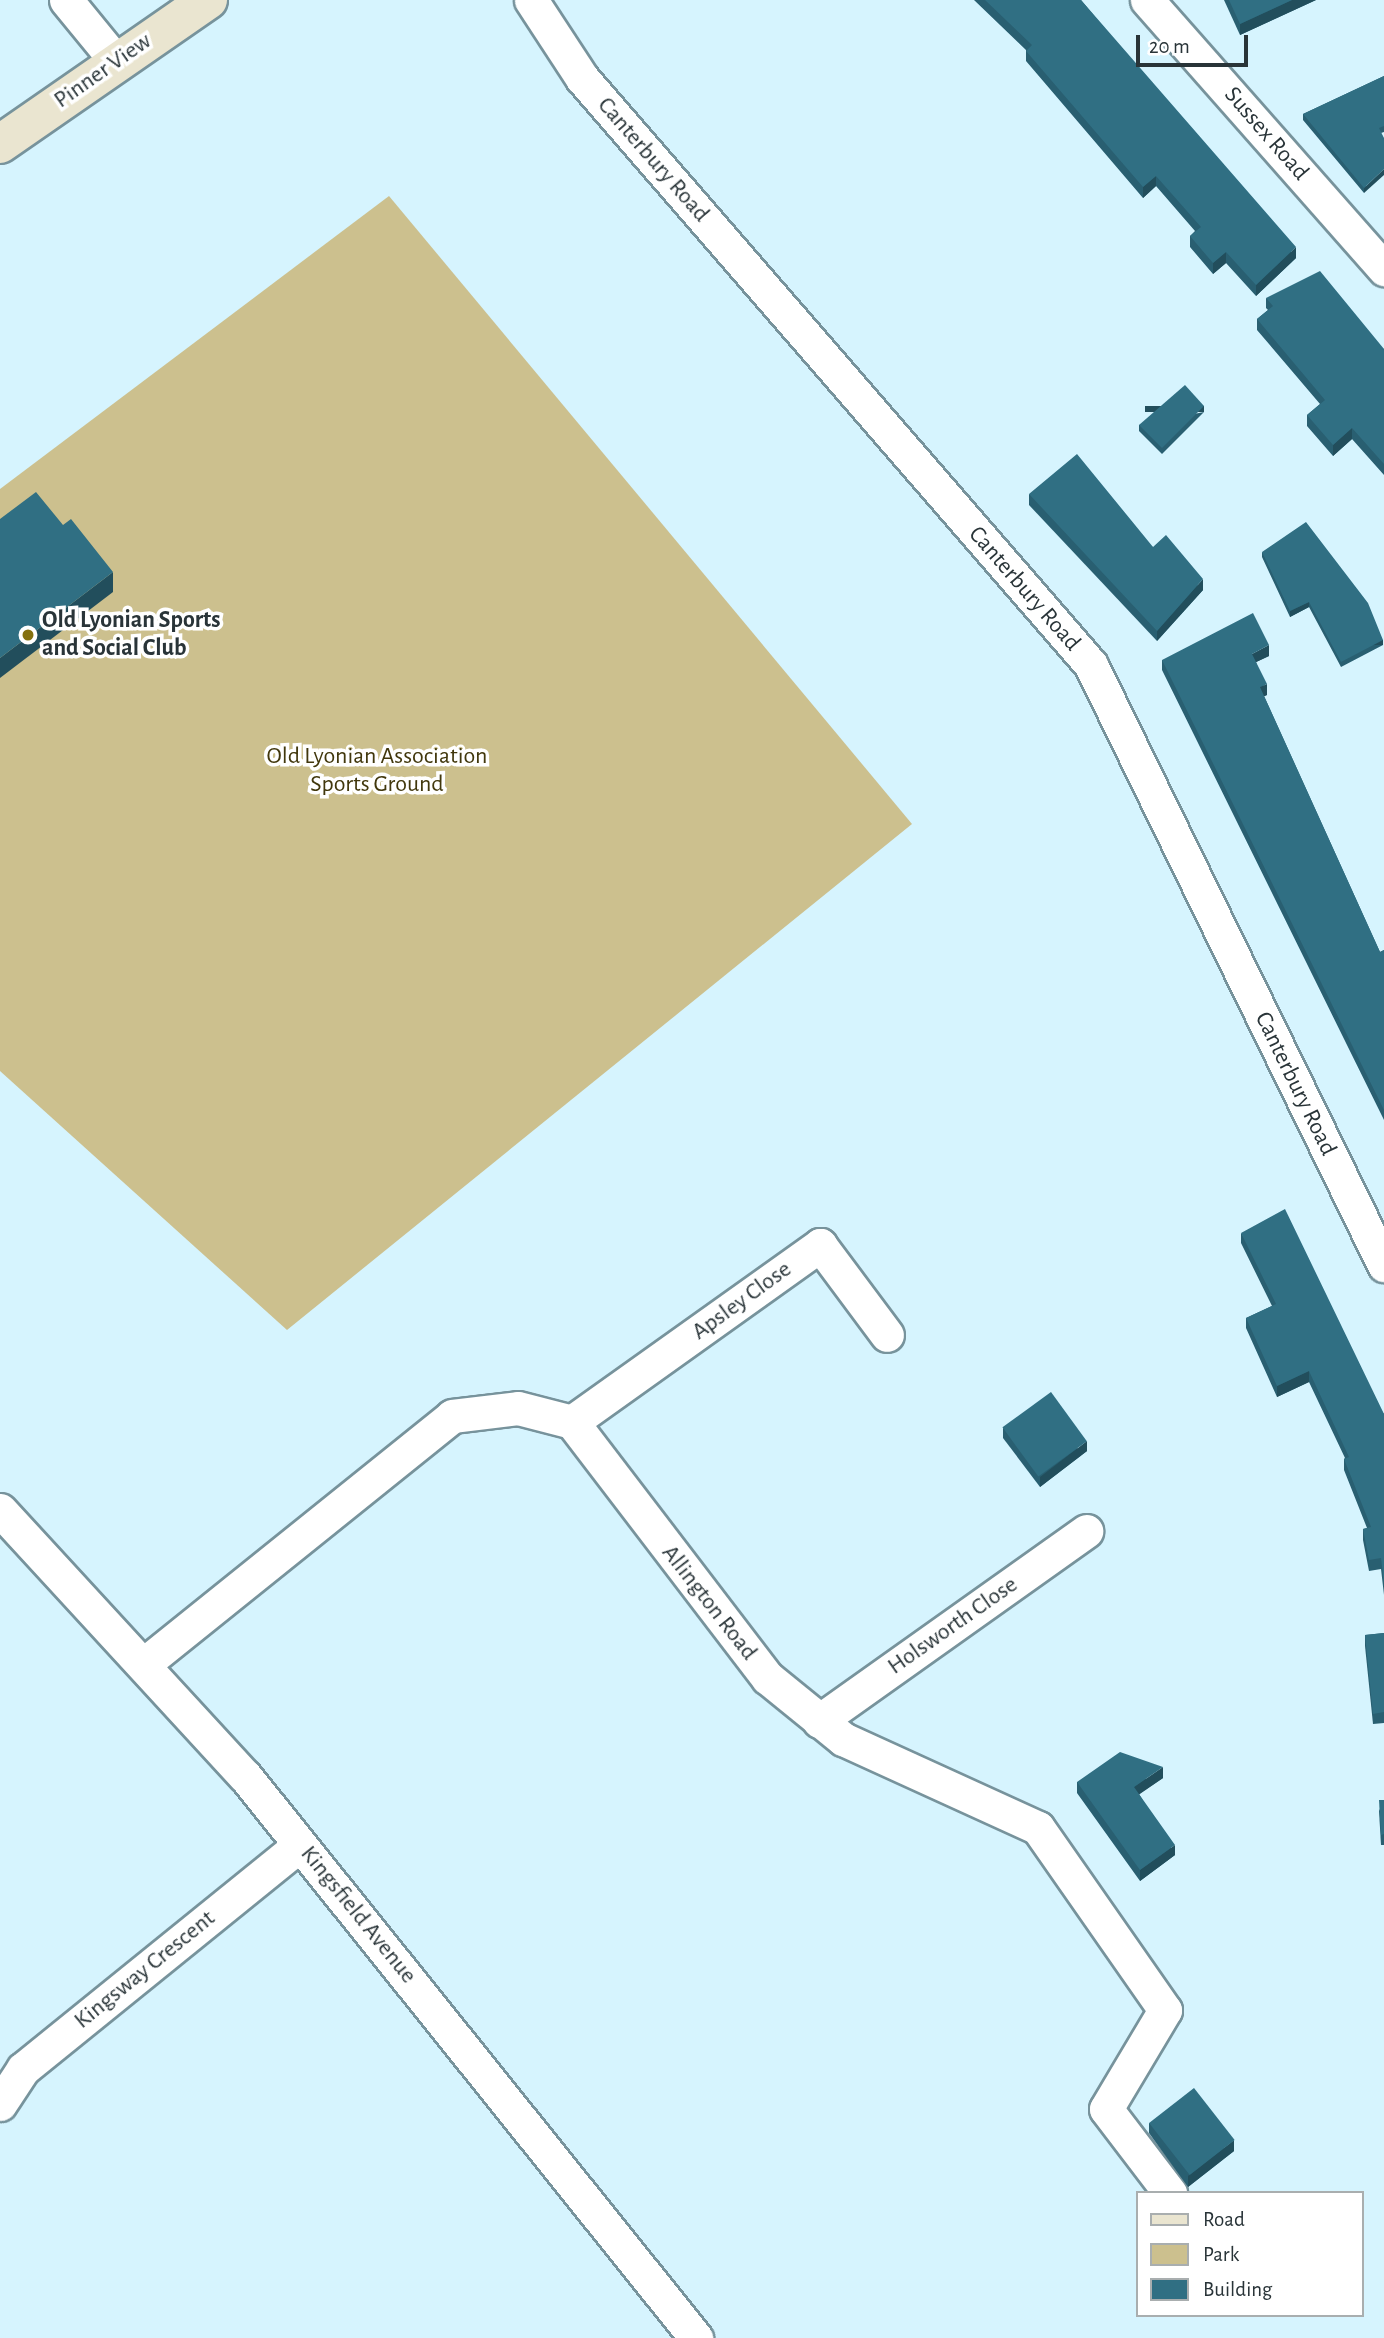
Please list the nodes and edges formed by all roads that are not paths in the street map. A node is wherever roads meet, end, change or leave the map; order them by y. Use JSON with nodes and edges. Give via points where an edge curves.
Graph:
{"nodes":[{"id":1,"x":66,"y":0,"type":"edge"},
{"id":2,"x":208,"y":0,"type":"edge"},
{"id":3,"x":531,"y":0,"type":"edge"},
{"id":4,"x":1147,"y":0,"type":"edge"},
{"id":5,"x":116,"y":61,"type":"junction"},
{"id":6,"x":0,"y":144,"type":"edge"},
{"id":7,"x":1384,"y":269,"type":"edge"},
{"id":8,"x":1384,"y":1265,"type":"edge"},
{"id":9,"x":887,"y":1335,"type":"dead end"},
{"id":10,"x":572,"y":1422,"type":"junction"},
{"id":11,"x":0,"y":1510,"type":"edge"},
{"id":12,"x":1086,"y":1531,"type":"dead end"},
{"id":13,"x":144,"y":1664,"type":"junction"},
{"id":14,"x":819,"y":1721,"type":"junction"},
{"id":15,"x":300,"y":1845,"type":"junction"},
{"id":16,"x":0,"y":2104,"type":"edge"},
{"id":17,"x":1168,"y":2191,"type":"edge"},
{"id":18,"x":696,"y":2338,"type":"edge"}],
"edges":[{"from":1,"to":5,"type":"street"},
{"from":2,"to":5,"type":"street","name":"Pinner View"},
{"from":3,"to":8,"type":"street","name":"Canterbury Road","via":[[582,78],[1091,665]]},
{"from":4,"to":7,"type":"street","name":"Sussex Road"},
{"from":5,"to":6,"type":"street","name":"Pinner View"},
{"from":9,"to":10,"type":"street","name":"Apsley Close","via":[[820,1245]]},
{"from":10,"to":13,"type":"street","via":[[518,1408],[452,1416]]},
{"from":10,"to":14,"type":"street","name":"Allington Road","via":[[768,1678]]},
{"from":11,"to":13,"type":"street","name":"Kingsfield Avenue"},
{"from":12,"to":14,"type":"street","name":"Holsworth Close"},
{"from":13,"to":15,"type":"street","name":"Kingsfield Avenue"},
{"from":14,"to":17,"type":"street","name":"Allington Road","via":[[843,1739],[1038,1828],[1165,2010],[1106,2109]]},
{"from":15,"to":16,"type":"street","name":"Kingsway Crescent","via":[[23,2069]]},
{"from":15,"to":18,"type":"street","name":"Kingsfield Avenue"}]}
